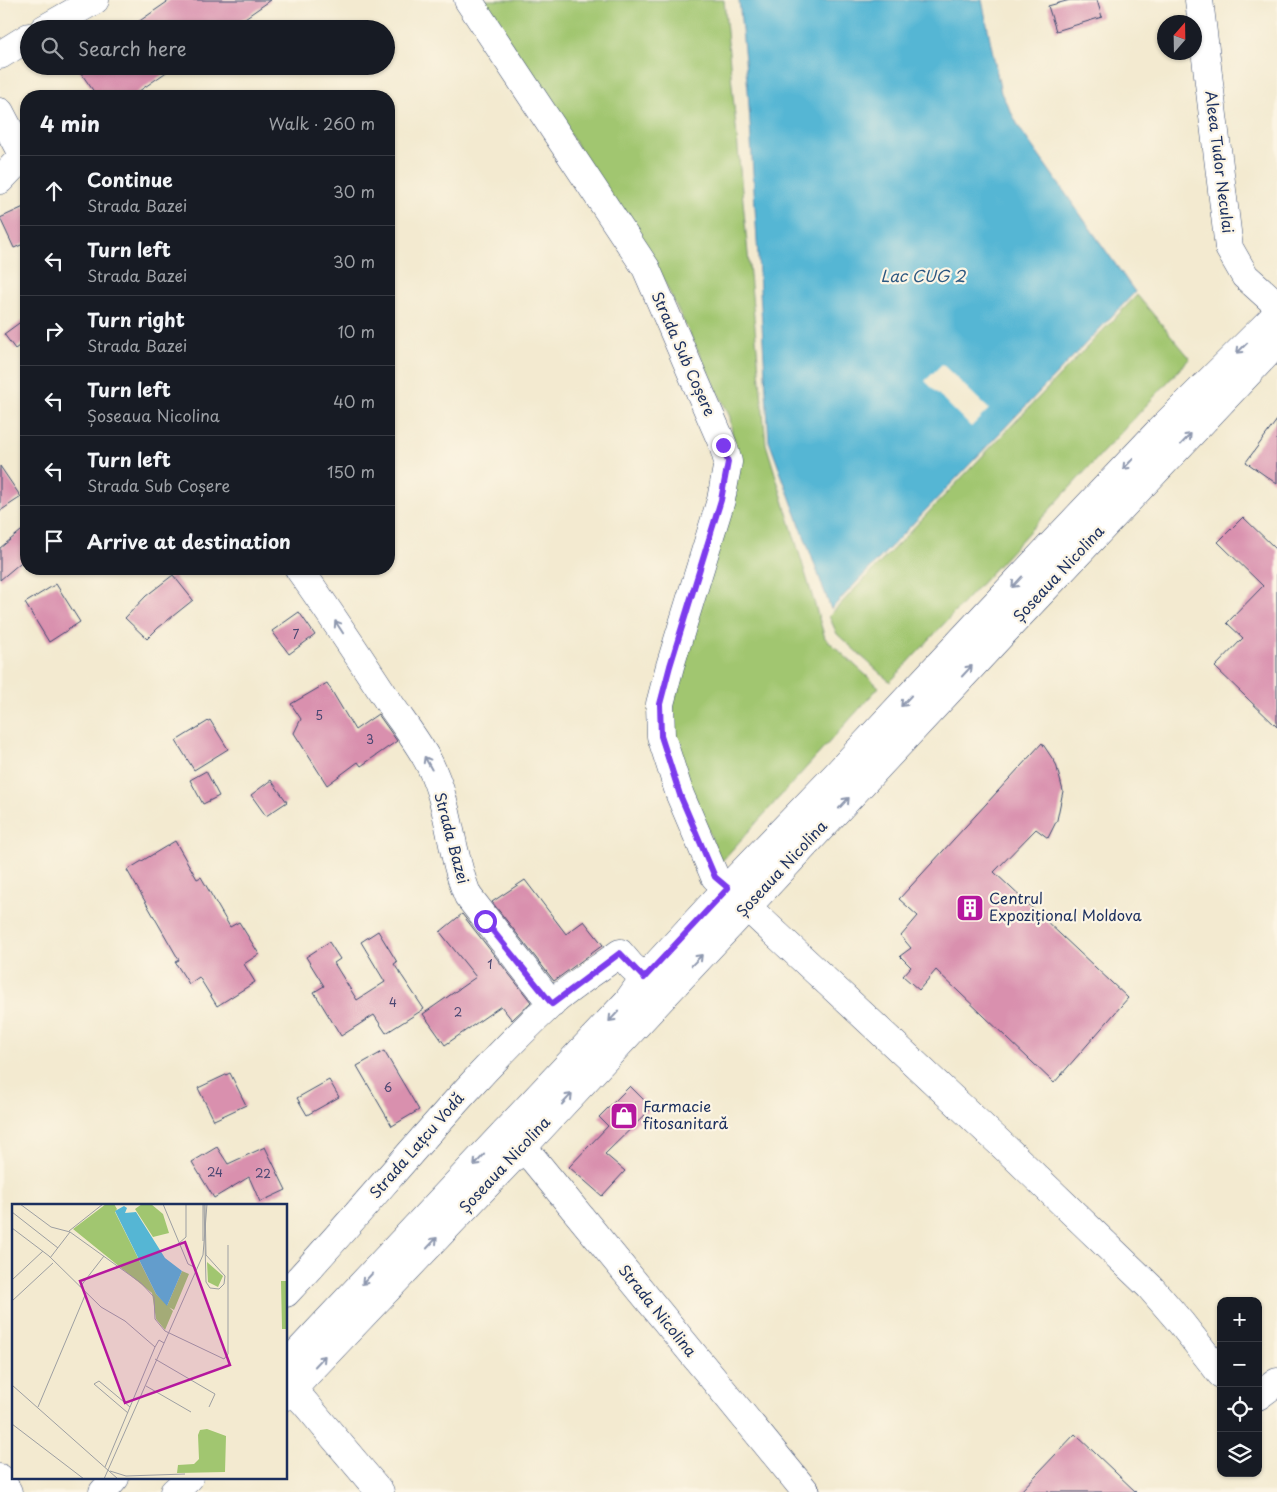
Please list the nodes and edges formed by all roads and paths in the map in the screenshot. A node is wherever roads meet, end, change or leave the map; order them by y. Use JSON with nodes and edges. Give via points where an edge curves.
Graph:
{"nodes":[{"id":1,"x":95,"y":0,"type":"edge"},
{"id":2,"x":468,"y":0,"type":"edge"},
{"id":3,"x":1199,"y":0,"type":"edge"},
{"id":4,"x":60,"y":20,"type":"edge"},
{"id":5,"x":0,"y":112,"type":"edge"},
{"id":6,"x":20,"y":149,"type":"edge"},
{"id":7,"x":20,"y":162,"type":"edge"},
{"id":8,"x":0,"y":180,"type":"edge"},
{"id":9,"x":1277,"y":305,"type":"edge"},
{"id":10,"x":1277,"y":314,"type":"edge"},
{"id":11,"x":1277,"y":342,"type":"edge"},
{"id":12,"x":303,"y":575,"type":"edge"},
{"id":13,"x":728,"y":888,"type":"junction"},
{"id":14,"x":748,"y":906,"type":"junction"},
{"id":15,"x":654,"y":987,"type":"junction"},
{"id":16,"x":552,"y":1004,"type":"junction"},
{"id":17,"x":514,"y":1140,"type":"junction"},
{"id":18,"x":288,"y":1291,"type":"edge"},
{"id":19,"x":1217,"y":1369,"type":"edge"},
{"id":20,"x":1277,"y":1382,"type":"edge"},
{"id":21,"x":288,"y":1384,"type":"edge"},
{"id":22,"x":1262,"y":1393,"type":"edge"},
{"id":23,"x":0,"y":1478,"type":"edge"},
{"id":24,"x":114,"y":1480,"type":"edge"},
{"id":25,"x":187,"y":1480,"type":"edge"},
{"id":26,"x":8,"y":1492,"type":"edge"},
{"id":27,"x":103,"y":1492,"type":"edge"},
{"id":28,"x":174,"y":1492,"type":"edge"},
{"id":29,"x":380,"y":1492,"type":"edge"},
{"id":30,"x":806,"y":1492,"type":"edge"}],
"edges":[{"from":1,"to":4,"type":"street"},
{"from":2,"to":13,"type":"street","name":"Strada Sub Coșere","via":[[646,268],[728,462],[721,500],[660,704],[661,736],[680,795],[715,877]]},
{"from":3,"to":9,"type":"street","name":"Aleea Tudor Neculai","via":[[1229,248],[1245,276]]},
{"from":5,"to":6,"type":"street"},
{"from":7,"to":8,"type":"street"},
{"from":10,"to":13,"type":"street","name":"Șoseaua Nicolina","one_way":true,"via":[[1159,431]]},
{"from":14,"to":11,"type":"street","name":"Șoseaua Nicolina","one_way":true},
{"from":16,"to":12,"type":"street","name":"Strada Bazei","one_way":true,"via":[[468,896],[461,879],[443,798],[429,765]]},
{"from":13,"to":14,"type":"street","name":"Strada Sub Coșere"},
{"from":13,"to":15,"type":"street","name":"Șoseaua Nicolina"},
{"from":15,"to":14,"type":"street","name":"Șoseaua Nicolina","one_way":true},
{"from":14,"to":19,"type":"street","name":"Strada Sub Coșere","via":[[1150,1287]]},
{"from":15,"to":16,"type":"street","via":[[620,953]]},
{"from":15,"to":17,"type":"street","name":"Șoseaua Nicolina"},
{"from":16,"to":18,"type":"street","name":"Strada Lațcu Vodă","via":[[454,1102],[396,1172]]},
{"from":17,"to":21,"type":"street","name":"Șoseaua Nicolina"},
{"from":17,"to":30,"type":"street","name":"Strada Nicolina","via":[[534,1160]]},
{"from":20,"to":22,"type":"street"},
{"from":21,"to":29,"type":"street"},
{"from":23,"to":26,"type":"street"},
{"from":24,"to":27,"type":"street"},
{"from":25,"to":28,"type":"street"}]}
